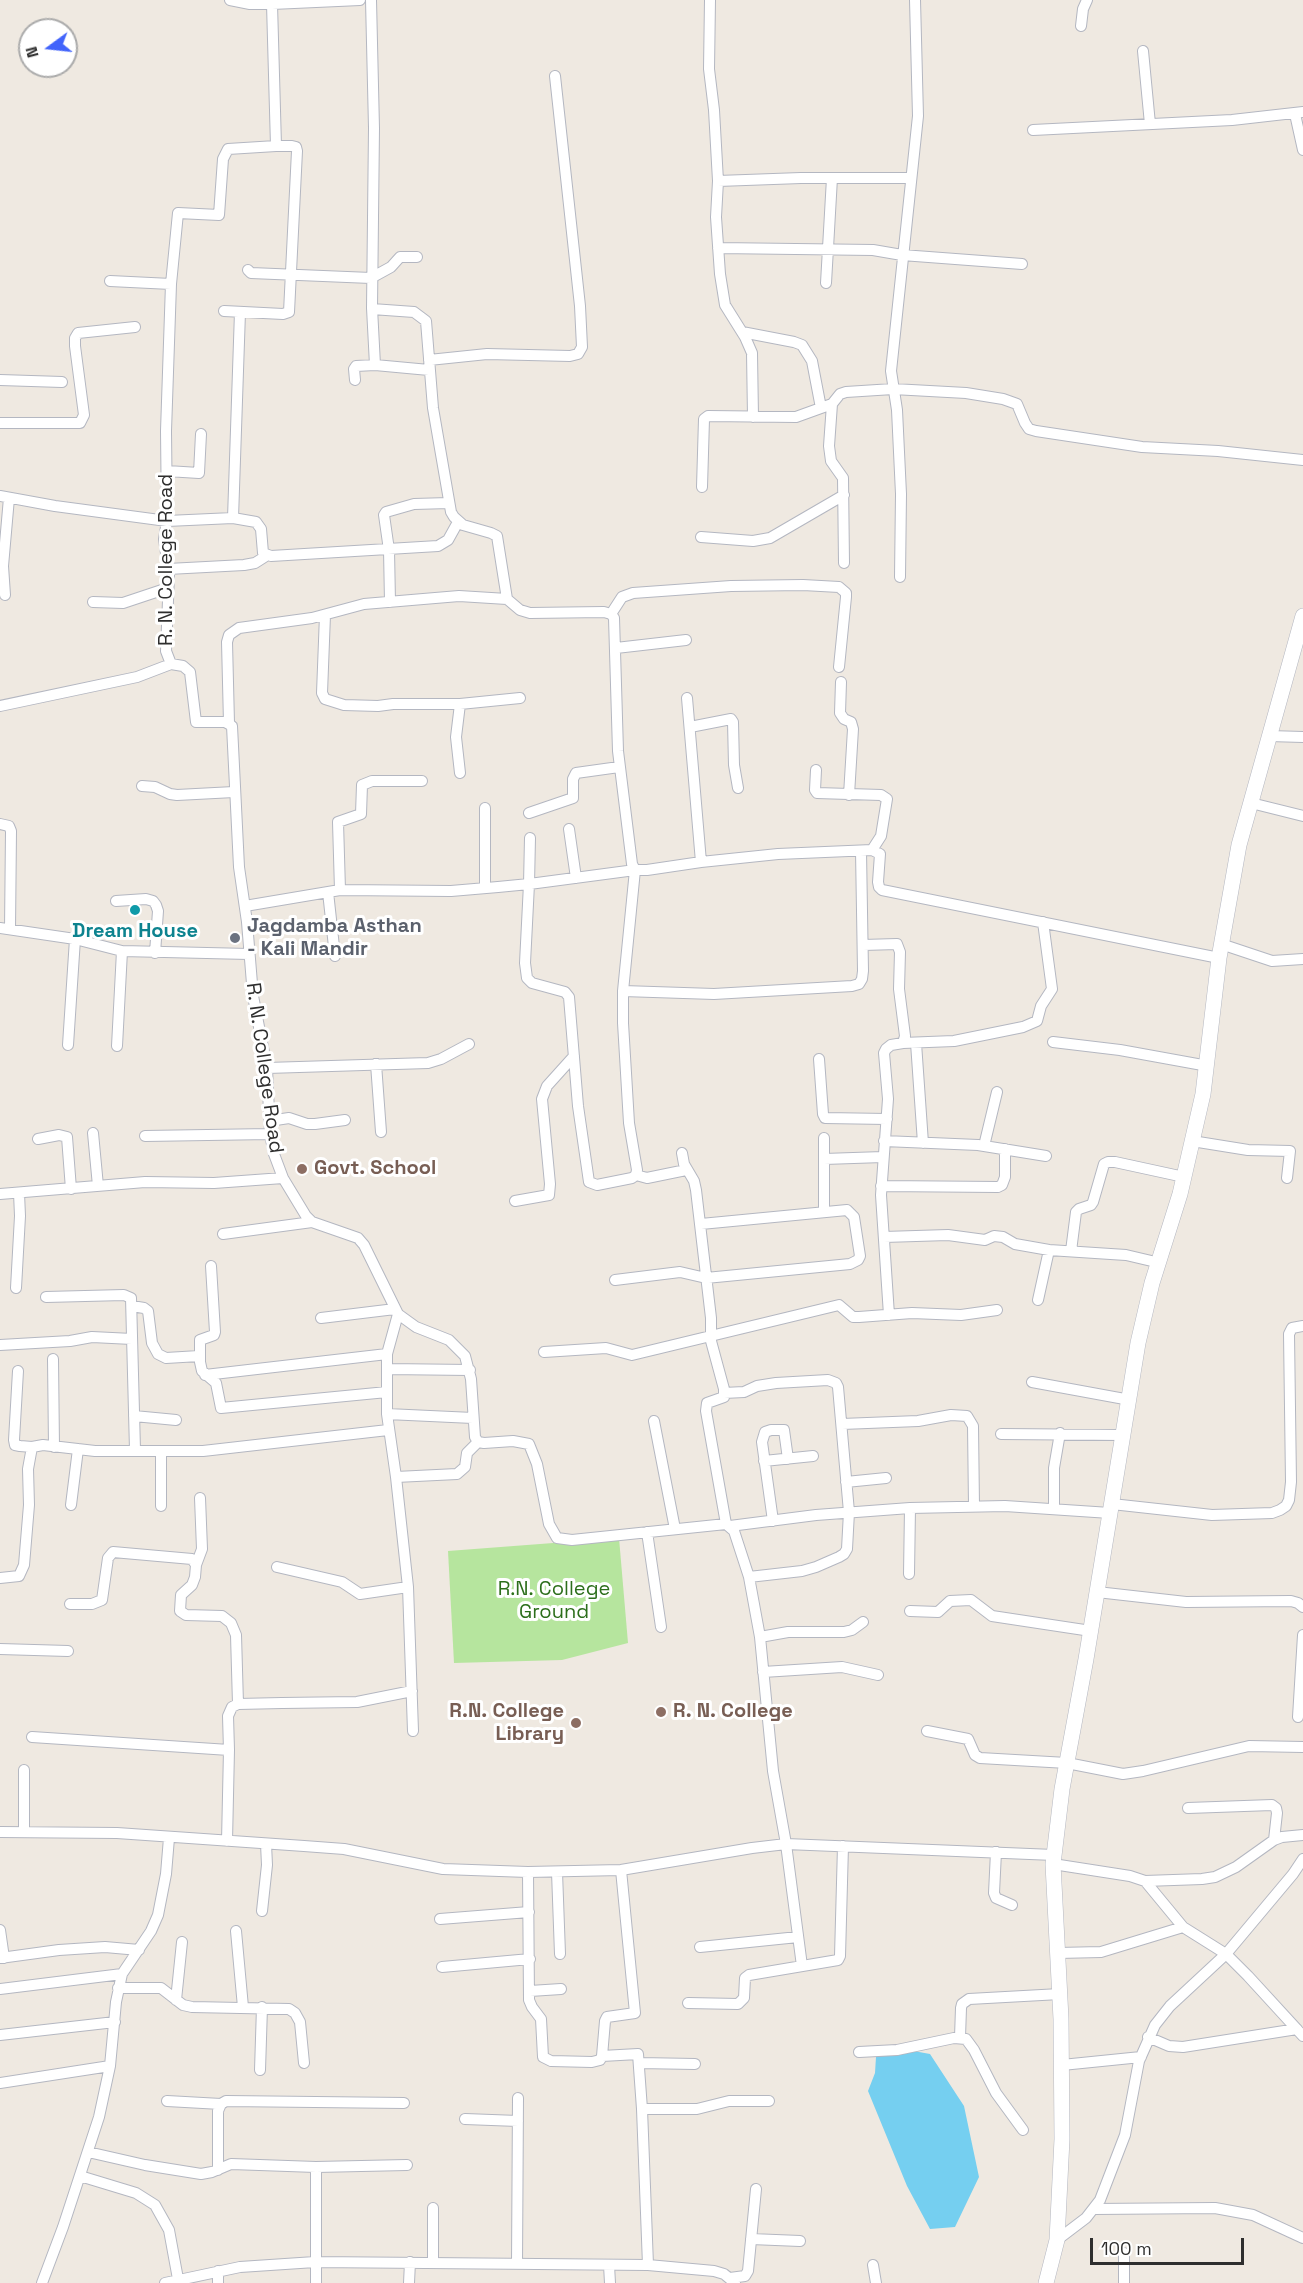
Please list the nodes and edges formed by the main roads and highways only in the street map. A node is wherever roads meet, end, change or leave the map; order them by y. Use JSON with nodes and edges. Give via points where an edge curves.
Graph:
{"nodes":[{"id":1,"x":1303,"y":616,"type":"edge"},
{"id":2,"x":1046,"y":2283,"type":"edge"}],
"edges":[{"from":1,"to":2,"type":"main road","via":[[1239,845],[1220,951],[1208,1066],[1184,1177],[1138,1343],[1067,1763],[1053,1860],[1062,2151],[1057,2240]]}]}
